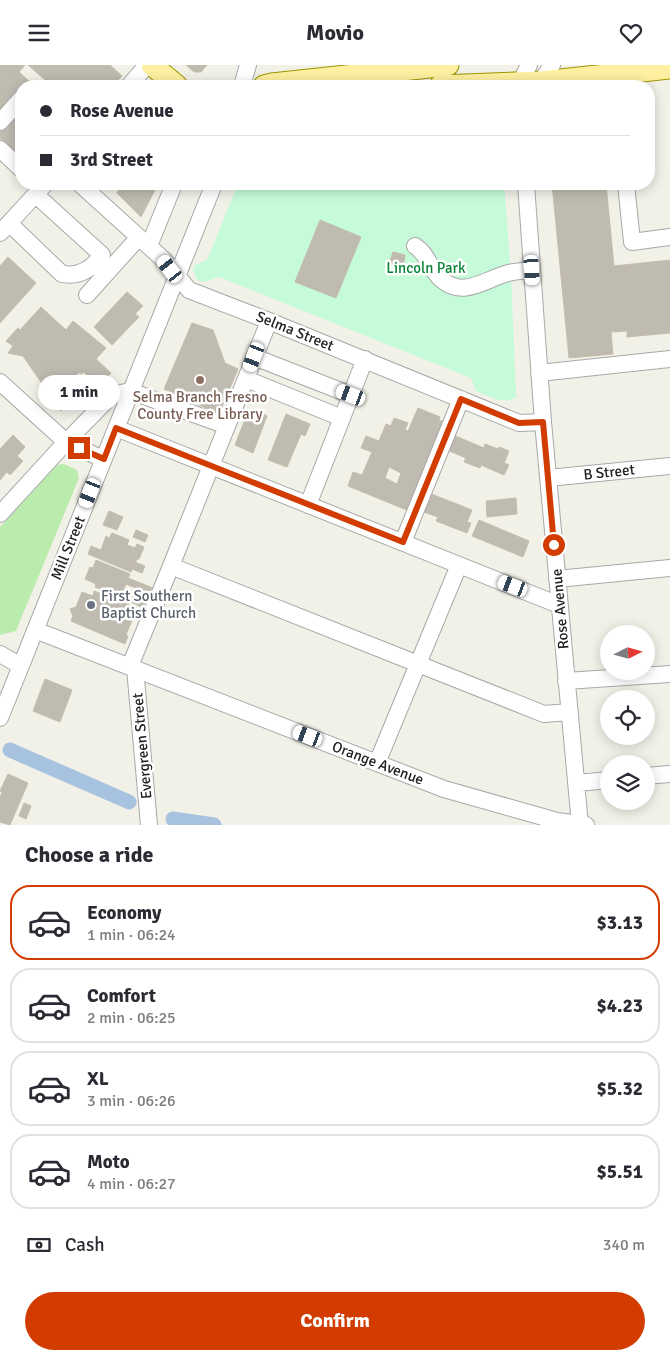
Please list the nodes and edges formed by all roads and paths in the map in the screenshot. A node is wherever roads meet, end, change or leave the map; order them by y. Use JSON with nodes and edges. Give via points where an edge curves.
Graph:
{"nodes":[{"id":1,"x":146,"y":65,"type":"edge"},
{"id":2,"x":152,"y":65,"type":"edge"},
{"id":3,"x":248,"y":65,"type":"edge"},
{"id":4,"x":448,"y":65,"type":"edge"},
{"id":5,"x":390,"y":68,"type":"edge"},
{"id":6,"x":670,"y":68,"type":"edge"},
{"id":7,"x":534,"y":78,"type":"edge"},
{"id":8,"x":134,"y":80,"type":"edge"},
{"id":9,"x":170,"y":80,"type":"edge"},
{"id":10,"x":244,"y":80,"type":"edge"},
{"id":11,"x":296,"y":80,"type":"edge"},
{"id":12,"x":510,"y":80,"type":"edge"},
{"id":13,"x":616,"y":80,"type":"edge"},
{"id":14,"x":15,"y":106,"type":"edge"},
{"id":15,"x":0,"y":122,"type":"edge"},
{"id":16,"x":3,"y":157,"type":"edge"},
{"id":17,"x":15,"y":165,"type":"edge"},
{"id":18,"x":38,"y":190,"type":"edge"},
{"id":19,"x":42,"y":190,"type":"edge"},
{"id":20,"x":87,"y":190,"type":"edge"},
{"id":21,"x":171,"y":190,"type":"edge"},
{"id":22,"x":212,"y":190,"type":"edge"},
{"id":23,"x":526,"y":190,"type":"edge"},
{"id":24,"x":627,"y":190,"type":"edge"},
{"id":25,"x":5,"y":228,"type":"edge"},
{"id":26,"x":670,"y":237,"type":"edge"},
{"id":27,"x":144,"y":241,"type":"junction"},
{"id":28,"x":416,"y":246,"type":"dead end"},
{"id":29,"x":532,"y":270,"type":"junction"},
{"id":30,"x":177,"y":277,"type":"junction"},
{"id":31,"x":87,"y":295,"type":"dead end"},
{"id":32,"x":269,"y":321,"type":"junction"},
{"id":33,"x":254,"y":357,"type":"junction"},
{"id":34,"x":365,"y":359,"type":"junction"},
{"id":35,"x":670,"y":359,"type":"edge"},
{"id":36,"x":539,"y":373,"type":"junction"},
{"id":37,"x":246,"y":379,"type":"junction"},
{"id":38,"x":0,"y":382,"type":"edge"},
{"id":39,"x":130,"y":391,"type":"junction"},
{"id":40,"x":351,"y":395,"type":"junction"},
{"id":41,"x":461,"y":399,"type":"junction"},
{"id":42,"x":342,"y":418,"type":"junction"},
{"id":43,"x":543,"y":422,"type":"junction"},
{"id":44,"x":227,"y":426,"type":"junction"},
{"id":45,"x":116,"y":428,"type":"junction"},
{"id":46,"x":66,"y":442,"type":"junction"},
{"id":47,"x":104,"y":459,"type":"junction"},
{"id":48,"x":670,"y":466,"type":"edge"},
{"id":49,"x":211,"y":467,"type":"junction"},
{"id":50,"x":548,"y":478,"type":"junction"},
{"id":51,"x":308,"y":505,"type":"junction"},
{"id":52,"x":0,"y":514,"type":"edge"},
{"id":53,"x":403,"y":542,"type":"junction"},
{"id":54,"x":459,"y":565,"type":"junction"},
{"id":55,"x":172,"y":566,"type":"junction"},
{"id":56,"x":670,"y":568,"type":"edge"},
{"id":57,"x":556,"y":579,"type":"junction"},
{"id":58,"x":559,"y":605,"type":"junction"},
{"id":59,"x":35,"y":630,"type":"junction"},
{"id":60,"x":0,"y":654,"type":"edge"},
{"id":61,"x":417,"y":664,"type":"junction"},
{"id":62,"x":21,"y":666,"type":"junction"},
{"id":63,"x":132,"y":667,"type":"junction"},
{"id":64,"x":670,"y":674,"type":"edge"},
{"id":65,"x":566,"y":681,"type":"junction"},
{"id":66,"x":570,"y":712,"type":"junction"},
{"id":67,"x":0,"y":718,"type":"edge"},
{"id":68,"x":377,"y":763,"type":"junction"},
{"id":69,"x":670,"y":774,"type":"edge"},
{"id":70,"x":655,"y":775,"type":"edge"},
{"id":71,"x":600,"y":781,"type":"edge"},
{"id":72,"x":577,"y":783,"type":"junction"},
{"id":73,"x":149,"y":825,"type":"edge"},
{"id":74,"x":582,"y":825,"type":"edge"}],
"edges":[{"from":1,"to":8,"type":"street"},
{"from":2,"to":9,"type":"main road"},
{"from":3,"to":10,"type":"street"},
{"from":4,"to":5,"type":"main road"},
{"from":5,"to":11,"type":"main road"},
{"from":6,"to":13,"type":"main road"},
{"from":7,"to":12,"type":"main road"},
{"from":7,"to":13,"type":"main road"},
{"from":14,"to":15,"type":"street"},
{"from":16,"to":17,"type":"street"},
{"from":18,"to":25,"type":"street"},
{"from":19,"to":25,"type":"street","via":[[102,255],[94,265],[76,274],[62,274]]},
{"from":20,"to":27,"type":"street","name":"Selma Street"},
{"from":21,"to":27,"type":"street"},
{"from":22,"to":30,"type":"street","name":"Mill Street"},
{"from":23,"to":29,"type":"street","name":"Rose Avenue"},
{"from":24,"to":26,"type":"street","via":[[632,242]]},
{"from":27,"to":30,"type":"street","name":"Selma Street"},
{"from":27,"to":31,"type":"street"},
{"from":28,"to":29,"type":"street","via":[[439,278],[456,288],[476,286],[507,273]]},
{"from":29,"to":36,"type":"street","name":"Rose Avenue"},
{"from":30,"to":32,"type":"street","name":"Selma Street","via":[[189,290]]},
{"from":30,"to":39,"type":"street","name":"Mill Street"},
{"from":32,"to":33,"type":"street"},
{"from":32,"to":34,"type":"street","name":"Selma Street"},
{"from":33,"to":37,"type":"street"},
{"from":33,"to":40,"type":"street"},
{"from":34,"to":40,"type":"street"},
{"from":34,"to":41,"type":"street","name":"Selma Street"},
{"from":35,"to":36,"type":"street"},
{"from":36,"to":43,"type":"street","name":"Rose Avenue"},
{"from":37,"to":42,"type":"street"},
{"from":37,"to":44,"type":"street"},
{"from":38,"to":46,"type":"street"},
{"from":39,"to":44,"type":"street"},
{"from":39,"to":45,"type":"street","name":"Mill Street"},
{"from":39,"to":46,"type":"street","via":[[112,395]]},
{"from":40,"to":42,"type":"street"},
{"from":41,"to":43,"type":"street","name":"Selma Street","via":[[519,423]]},
{"from":41,"to":53,"type":"street"},
{"from":42,"to":51,"type":"street"},
{"from":43,"to":50,"type":"street","name":"Rose Avenue"},
{"from":44,"to":49,"type":"street"},
{"from":45,"to":47,"type":"street","name":"Mill Street"},
{"from":45,"to":49,"type":"street"},
{"from":46,"to":47,"type":"street"},
{"from":46,"to":52,"type":"street"},
{"from":47,"to":59,"type":"street","name":"Mill Street"},
{"from":48,"to":50,"type":"street","name":"B Street"},
{"from":49,"to":51,"type":"street"},
{"from":49,"to":55,"type":"street"},
{"from":50,"to":57,"type":"street","name":"Rose Avenue"},
{"from":51,"to":53,"type":"street"},
{"from":53,"to":54,"type":"street"},
{"from":54,"to":58,"type":"street"},
{"from":54,"to":61,"type":"street"},
{"from":55,"to":61,"type":"street"},
{"from":55,"to":63,"type":"street"},
{"from":56,"to":57,"type":"street"},
{"from":57,"to":58,"type":"street","name":"Rose Avenue"},
{"from":58,"to":65,"type":"street","name":"Rose Avenue"},
{"from":59,"to":62,"type":"street","name":"Mill Street"},
{"from":59,"to":63,"type":"street","name":"Orange Avenue"},
{"from":60,"to":62,"type":"street"},
{"from":61,"to":66,"type":"street","via":[[544,714]]},
{"from":61,"to":68,"type":"street"},
{"from":62,"to":67,"type":"street","name":"Mill Street"},
{"from":63,"to":68,"type":"street","name":"Orange Avenue"},
{"from":63,"to":73,"type":"street","name":"Evergreen Street"},
{"from":64,"to":65,"type":"street"},
{"from":65,"to":66,"type":"street","name":"Rose Avenue"},
{"from":66,"to":72,"type":"street","name":"Rose Avenue"},
{"from":68,"to":74,"type":"street","name":"Orange Avenue","via":[[451,791]]},
{"from":69,"to":70,"type":"street"},
{"from":71,"to":72,"type":"street"},
{"from":72,"to":74,"type":"street","name":"Rose Avenue"}]}
